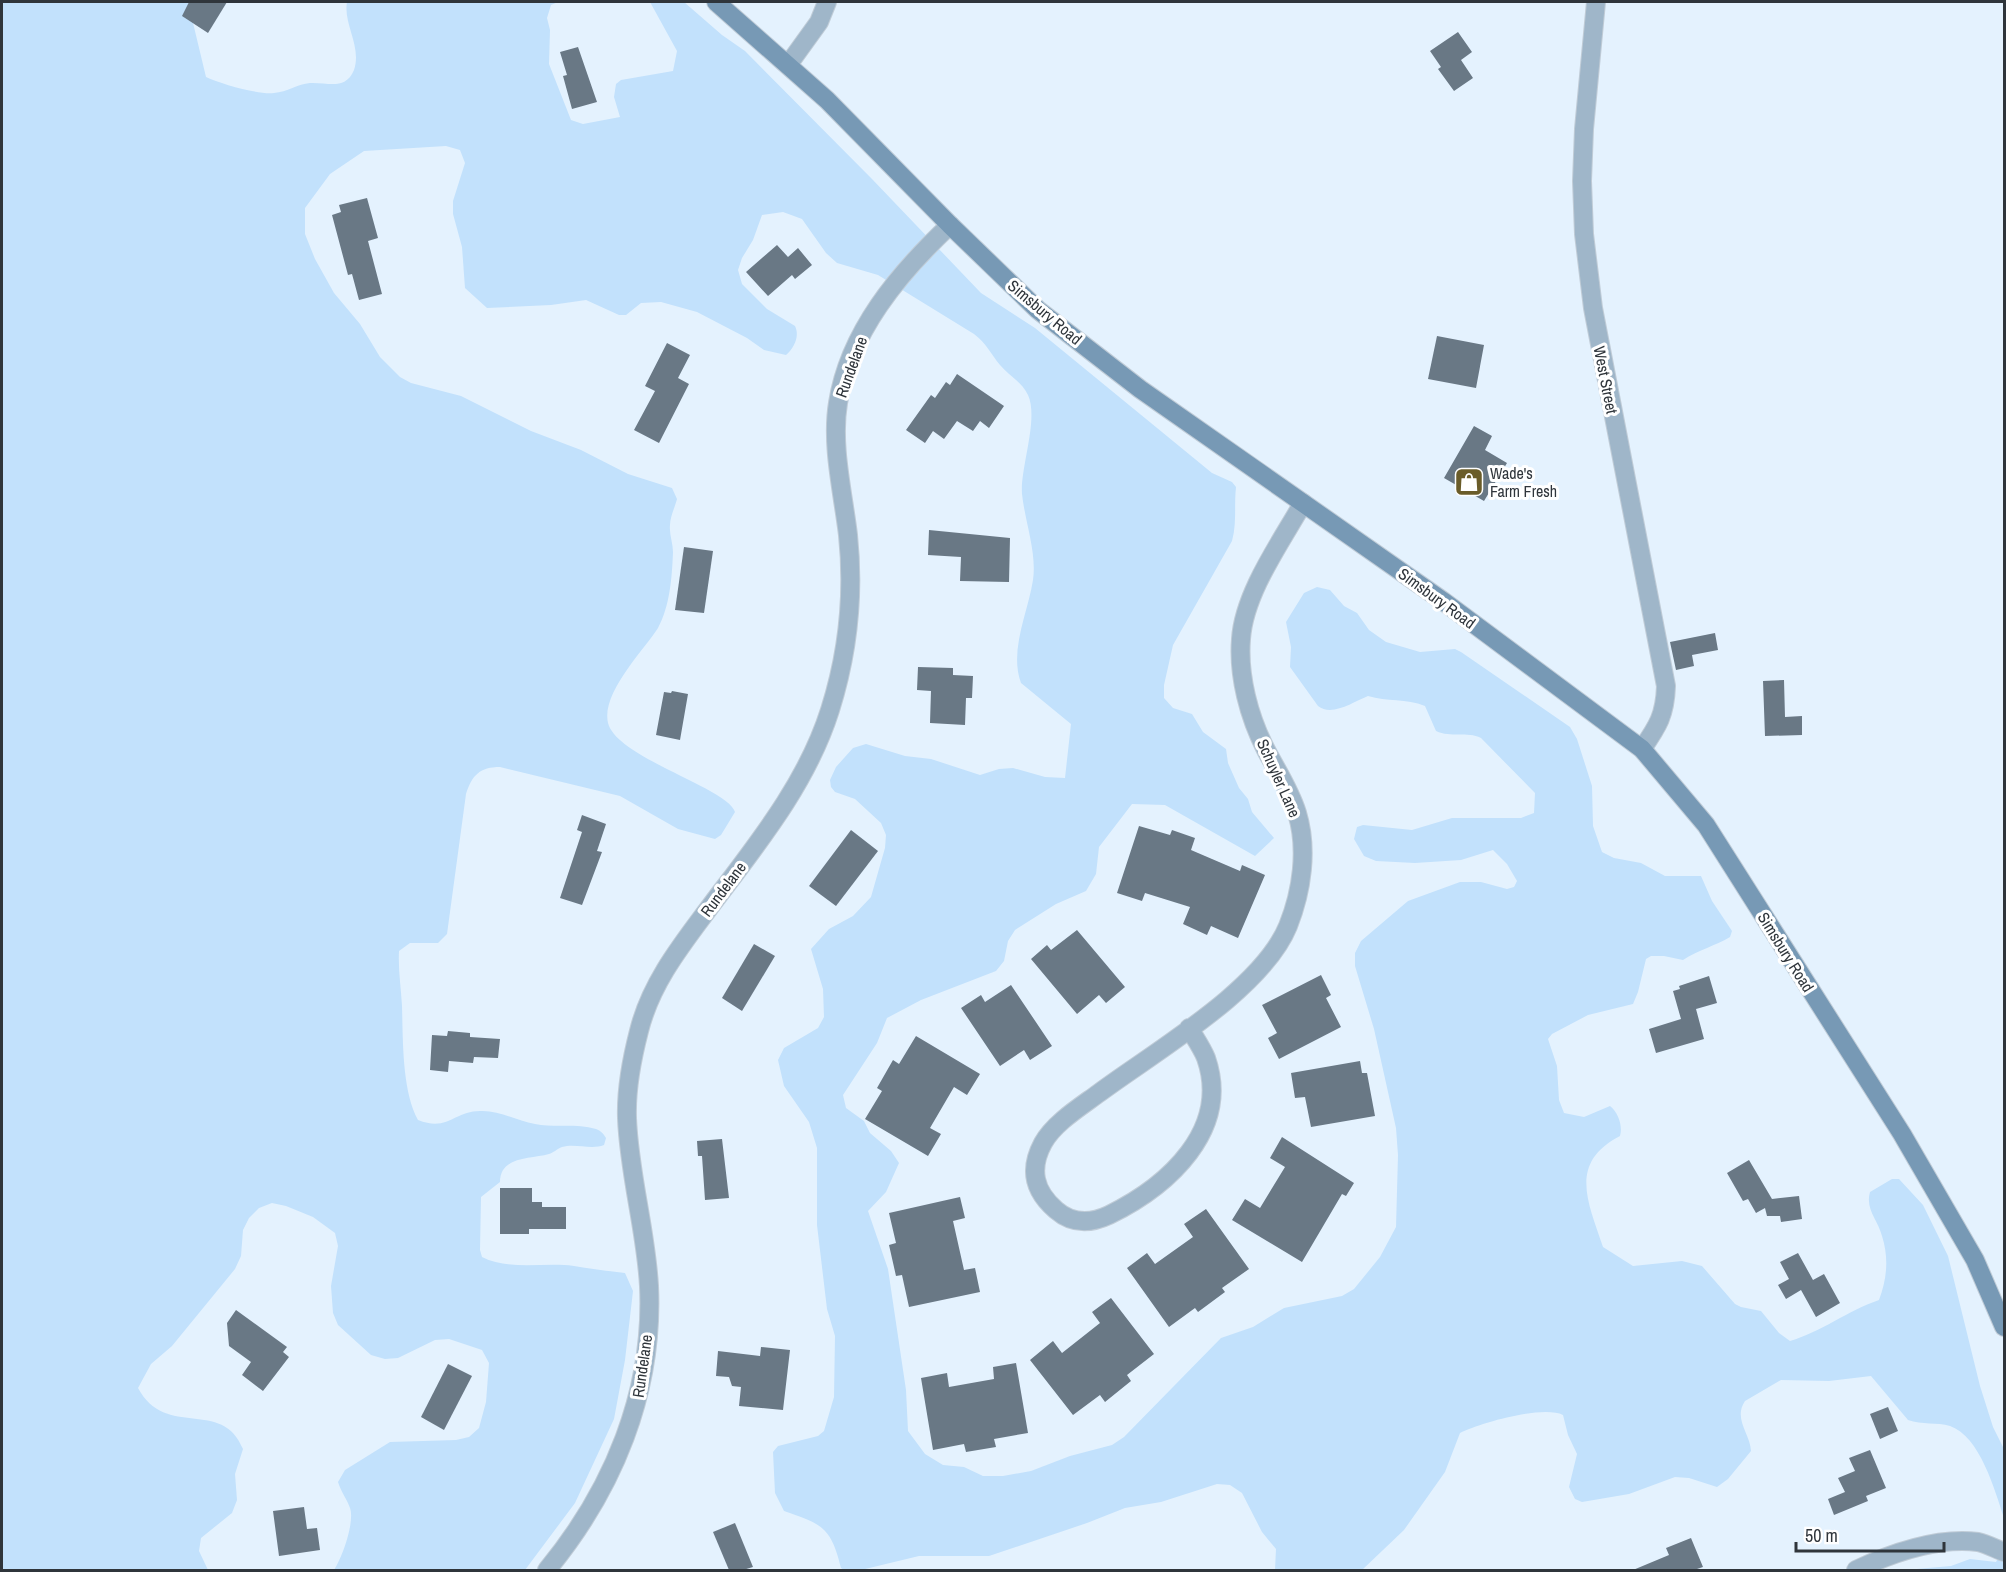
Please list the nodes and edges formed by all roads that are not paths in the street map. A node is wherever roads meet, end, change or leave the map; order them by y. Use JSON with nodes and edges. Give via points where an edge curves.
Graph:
{"nodes":[{"id":1,"x":716,"y":2,"type":"edge"},
{"id":2,"x":827,"y":2,"type":"edge"},
{"id":3,"x":1596,"y":2,"type":"edge"},
{"id":4,"x":788,"y":65,"type":"junction"},
{"id":5,"x":950,"y":225,"type":"junction"},
{"id":6,"x":1303,"y":503,"type":"junction"},
{"id":7,"x":1642,"y":749,"type":"junction"},
{"id":8,"x":1189,"y":1028,"type":"junction"},
{"id":9,"x":2004,"y":1327,"type":"edge"},
{"id":10,"x":2004,"y":1552,"type":"edge"},
{"id":11,"x":547,"y":1570,"type":"edge"},
{"id":12,"x":1856,"y":1570,"type":"edge"}],
"edges":[{"from":1,"to":4,"type":"main road","name":"Simsbury Road"},
{"from":2,"to":4,"type":"street","via":[[819,22]]},
{"from":3,"to":7,"type":"street","name":"West Street","via":[[1584,129],[1584,234],[1593,308],[1665,686],[1665,709]]},
{"from":4,"to":5,"type":"main road","name":"Simsbury Road"},
{"from":5,"to":6,"type":"main road","name":"Simsbury Road","via":[[1048,317],[1140,389]]},
{"from":5,"to":11,"type":"street","name":"Rundelane","via":[[917,256],[889,291],[866,325],[843,378],[837,405],[837,437],[850,566],[849,618],[830,709],[811,761],[787,801],[679,948],[657,984],[639,1029],[629,1081],[627,1120],[649,1287],[643,1376],[636,1408],[611,1473],[580,1528]]},
{"from":6,"to":7,"type":"main road","name":"Simsbury Road"},
{"from":6,"to":8,"type":"street","name":"Schuyler Lane","via":[[1254,592],[1240,639],[1251,711],[1298,816],[1303,852],[1299,886],[1288,926],[1273,951],[1234,992]]},
{"from":7,"to":9,"type":"main road","name":"Simsbury Road","via":[[1706,825],[1902,1134],[1975,1260]]},
{"from":8,"to":8,"type":"street","name":"Schuyler Lane","via":[[1092,1098],[1047,1137],[1036,1160],[1035,1182],[1040,1193],[1065,1217],[1098,1220],[1125,1206],[1169,1174],[1199,1139],[1211,1108],[1210,1082],[1205,1057]]},
{"from":10,"to":12,"type":"street","via":[[1981,1543],[1939,1543],[1882,1558]]}]}
